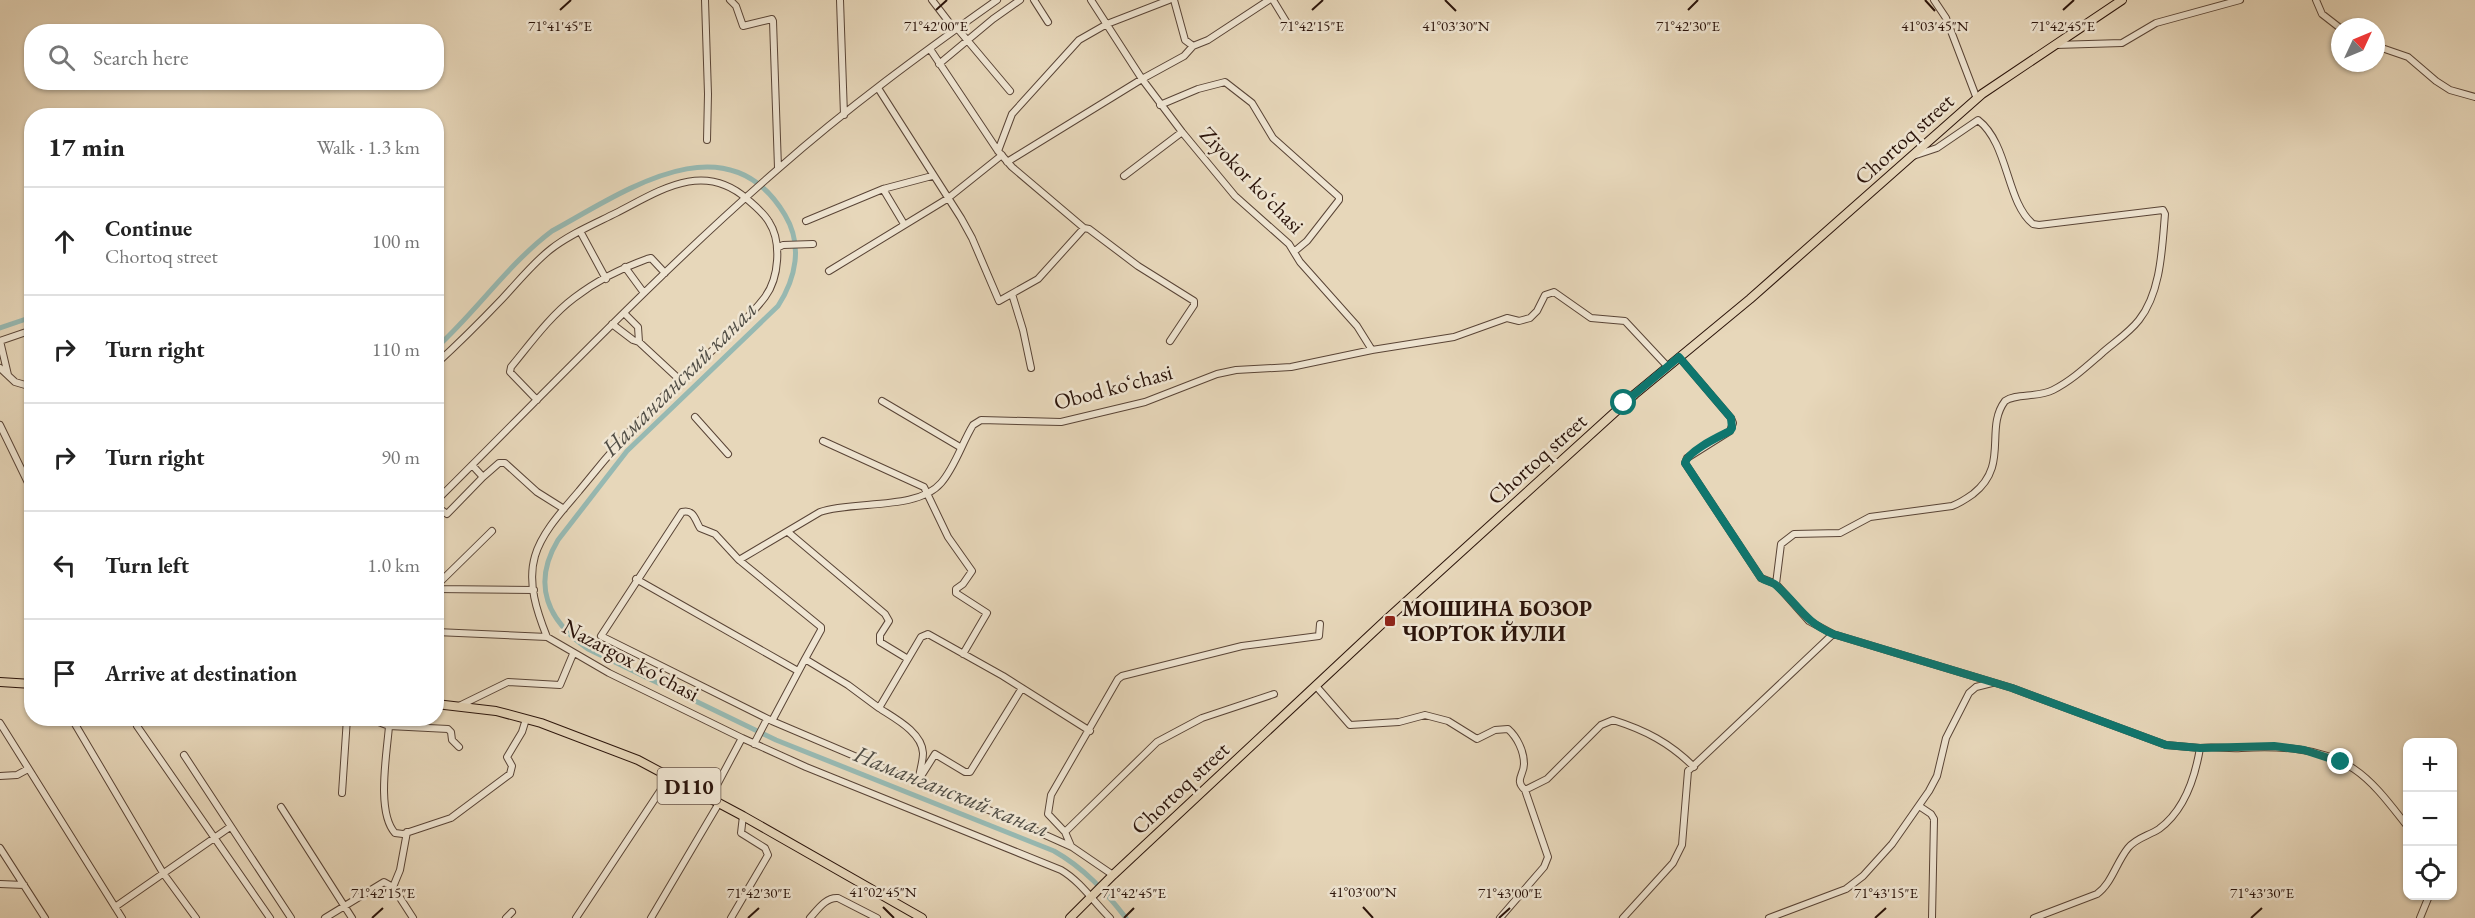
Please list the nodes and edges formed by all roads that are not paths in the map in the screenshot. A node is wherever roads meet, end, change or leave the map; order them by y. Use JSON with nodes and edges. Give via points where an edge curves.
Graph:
{"nodes":[{"id":1,"x":705,"y":0,"type":"edge"},
{"id":2,"x":730,"y":0,"type":"edge"},
{"id":3,"x":840,"y":0,"type":"edge"},
{"id":4,"x":932,"y":0,"type":"edge"},
{"id":5,"x":997,"y":0,"type":"edge"},
{"id":6,"x":1020,"y":0,"type":"edge"},
{"id":7,"x":1034,"y":0,"type":"edge"},
{"id":8,"x":1091,"y":0,"type":"edge"},
{"id":9,"x":1171,"y":0,"type":"edge"},
{"id":10,"x":1271,"y":0,"type":"edge"},
{"id":11,"x":1934,"y":0,"type":"edge"},
{"id":12,"x":2122,"y":0,"type":"edge"},
{"id":13,"x":2240,"y":0,"type":"edge"},
{"id":14,"x":2316,"y":0,"type":"edge"},
{"id":15,"x":2331,"y":21,"type":"edge"},
{"id":16,"x":1048,"y":22,"type":"dead end"},
{"id":17,"x":1287,"y":23,"type":"dead end"},
{"id":18,"x":1107,"y":24,"type":"junction"},
{"id":19,"x":956,"y":29,"type":"junction"},
{"id":20,"x":968,"y":41,"type":"junction"},
{"id":21,"x":2052,"y":45,"type":"junction"},
{"id":22,"x":1193,"y":46,"type":"junction"},
{"id":23,"x":930,"y":49,"type":"junction"},
{"id":24,"x":2385,"y":49,"type":"edge"},
{"id":25,"x":939,"y":64,"type":"junction"},
{"id":26,"x":1142,"y":79,"type":"junction"},
{"id":27,"x":878,"y":88,"type":"junction"},
{"id":28,"x":1010,"y":91,"type":"dead end"},
{"id":29,"x":2475,"y":97,"type":"edge"},
{"id":30,"x":1977,"y":99,"type":"junction"},
{"id":31,"x":1160,"y":105,"type":"junction"},
{"id":32,"x":844,"y":115,"type":"junction"},
{"id":33,"x":1182,"y":132,"type":"junction"},
{"id":34,"x":708,"y":140,"type":"dead end"},
{"id":35,"x":1000,"y":153,"type":"junction"},
{"id":36,"x":1912,"y":156,"type":"junction"},
{"id":37,"x":1007,"y":162,"type":"junction"},
{"id":38,"x":778,"y":168,"type":"junction"},
{"id":39,"x":932,"y":176,"type":"junction"},
{"id":40,"x":1124,"y":176,"type":"dead end"},
{"id":41,"x":883,"y":189,"type":"junction"},
{"id":42,"x":746,"y":198,"type":"junction"},
{"id":43,"x":947,"y":199,"type":"junction"},
{"id":44,"x":806,"y":221,"type":"dead end"},
{"id":45,"x":904,"y":224,"type":"junction"},
{"id":46,"x":1084,"y":228,"type":"junction"},
{"id":47,"x":580,"y":231,"type":"junction"},
{"id":48,"x":811,"y":244,"type":"dead end"},
{"id":49,"x":780,"y":246,"type":"junction"},
{"id":50,"x":1295,"y":251,"type":"junction"},
{"id":51,"x":625,"y":267,"type":"junction"},
{"id":52,"x":829,"y":271,"type":"dead end"},
{"id":53,"x":665,"y":273,"type":"junction"},
{"id":54,"x":606,"y":279,"type":"junction"},
{"id":55,"x":644,"y":293,"type":"junction"},
{"id":56,"x":1012,"y":294,"type":"junction"},
{"id":57,"x":624,"y":313,"type":"junction"},
{"id":58,"x":612,"y":324,"type":"junction"},
{"id":59,"x":24,"y":333,"type":"edge"},
{"id":60,"x":0,"y":341,"type":"edge"},
{"id":61,"x":1170,"y":341,"type":"dead end"},
{"id":62,"x":639,"y":342,"type":"junction"},
{"id":63,"x":1372,"y":350,"type":"junction"},
{"id":64,"x":444,"y":356,"type":"edge"},
{"id":65,"x":1679,"y":357,"type":"junction"},
{"id":66,"x":1668,"y":367,"type":"junction"},
{"id":67,"x":0,"y":368,"type":"edge"},
{"id":68,"x":1031,"y":368,"type":"dead end"},
{"id":69,"x":8,"y":375,"type":"junction"},
{"id":70,"x":680,"y":380,"type":"junction"},
{"id":71,"x":24,"y":386,"type":"edge"},
{"id":72,"x":537,"y":400,"type":"junction"},
{"id":73,"x":882,"y":401,"type":"dead end"},
{"id":74,"x":695,"y":417,"type":"dead end"},
{"id":75,"x":0,"y":425,"type":"edge"},
{"id":76,"x":823,"y":441,"type":"dead end"},
{"id":77,"x":960,"y":447,"type":"junction"},
{"id":78,"x":729,"y":454,"type":"dead end"},
{"id":79,"x":472,"y":465,"type":"junction"},
{"id":80,"x":24,"y":475,"type":"edge"},
{"id":81,"x":483,"y":477,"type":"junction"},
{"id":82,"x":928,"y":492,"type":"junction"},
{"id":83,"x":444,"y":493,"type":"edge"},
{"id":84,"x":564,"y":509,"type":"junction"},
{"id":85,"x":444,"y":512,"type":"edge"},
{"id":86,"x":492,"y":531,"type":"dead end"},
{"id":87,"x":788,"y":532,"type":"junction"},
{"id":88,"x":739,"y":560,"type":"junction"},
{"id":89,"x":444,"y":579,"type":"edge"},
{"id":90,"x":636,"y":579,"type":"junction"},
{"id":91,"x":1776,"y":584,"type":"junction"},
{"id":92,"x":444,"y":587,"type":"edge"},
{"id":93,"x":534,"y":590,"type":"junction"},
{"id":94,"x":1320,"y":624,"type":"dead end"},
{"id":95,"x":444,"y":632,"type":"edge"},
{"id":96,"x":1833,"y":634,"type":"junction"},
{"id":97,"x":547,"y":637,"type":"junction"},
{"id":98,"x":573,"y":654,"type":"junction"},
{"id":99,"x":963,"y":654,"type":"junction"},
{"id":100,"x":805,"y":659,"type":"junction"},
{"id":101,"x":908,"y":659,"type":"junction"},
{"id":102,"x":798,"y":671,"type":"junction"},
{"id":103,"x":0,"y":682,"type":"edge"},
{"id":104,"x":1994,"y":683,"type":"junction"},
{"id":105,"x":24,"y":684,"type":"edge"},
{"id":106,"x":1316,"y":686,"type":"junction"},
{"id":107,"x":1022,"y":688,"type":"junction"},
{"id":108,"x":1274,"y":694,"type":"dead end"},
{"id":109,"x":444,"y":705,"type":"edge"},
{"id":110,"x":459,"y":706,"type":"junction"},
{"id":111,"x":879,"y":708,"type":"junction"},
{"id":112,"x":526,"y":719,"type":"junction"},
{"id":113,"x":770,"y":720,"type":"junction"},
{"id":114,"x":0,"y":723,"type":"edge"},
{"id":115,"x":76,"y":726,"type":"edge"},
{"id":116,"x":137,"y":726,"type":"dead end"},
{"id":117,"x":346,"y":726,"type":"edge"},
{"id":118,"x":389,"y":726,"type":"joint"},
{"id":119,"x":1090,"y":731,"type":"junction"},
{"id":120,"x":741,"y":738,"type":"junction"},
{"id":121,"x":754,"y":744,"type":"junction"},
{"id":122,"x":459,"y":747,"type":"dead end"},
{"id":123,"x":2200,"y":748,"type":"junction"},
{"id":124,"x":184,"y":755,"type":"dead end"},
{"id":125,"x":1694,"y":766,"type":"junction"},
{"id":126,"x":28,"y":769,"type":"junction"},
{"id":127,"x":0,"y":776,"type":"edge"},
{"id":128,"x":669,"y":776,"type":"junction"},
{"id":129,"x":918,"y":782,"type":"junction"},
{"id":130,"x":1525,"y":790,"type":"junction"},
{"id":131,"x":342,"y":793,"type":"dead end"},
{"id":132,"x":710,"y":798,"type":"junction"},
{"id":133,"x":719,"y":803,"type":"junction"},
{"id":134,"x":1919,"y":806,"type":"junction"},
{"id":135,"x":281,"y":807,"type":"dead end"},
{"id":136,"x":743,"y":816,"type":"junction"},
{"id":137,"x":2403,"y":821,"type":"edge"},
{"id":138,"x":230,"y":827,"type":"junction"},
{"id":139,"x":407,"y":832,"type":"junction"},
{"id":140,"x":1065,"y":832,"type":"junction"},
{"id":141,"x":215,"y":839,"type":"junction"},
{"id":142,"x":1072,"y":847,"type":"junction"},
{"id":143,"x":0,"y":848,"type":"edge"},
{"id":144,"x":163,"y":873,"type":"junction"},
{"id":145,"x":1111,"y":877,"type":"junction"},
{"id":146,"x":0,"y":884,"type":"edge"},
{"id":147,"x":24,"y":885,"type":"junction"},
{"id":148,"x":393,"y":887,"type":"junction"},
{"id":149,"x":1091,"y":897,"type":"junction"},
{"id":150,"x":2427,"y":900,"type":"edge"},
{"id":151,"x":344,"y":905,"type":"junction"},
{"id":152,"x":115,"y":907,"type":"junction"},
{"id":153,"x":512,"y":912,"type":"dead end"},
{"id":154,"x":45,"y":918,"type":"edge"},
{"id":155,"x":122,"y":918,"type":"edge"},
{"id":156,"x":196,"y":918,"type":"edge"},
{"id":157,"x":270,"y":918,"type":"edge"},
{"id":158,"x":291,"y":918,"type":"edge"},
{"id":159,"x":325,"y":918,"type":"edge"},
{"id":160,"x":352,"y":918,"type":"edge"},
{"id":161,"x":413,"y":918,"type":"edge"},
{"id":162,"x":506,"y":918,"type":"edge"},
{"id":163,"x":576,"y":918,"type":"edge"},
{"id":164,"x":651,"y":918,"type":"edge"},
{"id":165,"x":731,"y":918,"type":"edge"},
{"id":166,"x":810,"y":918,"type":"edge"},
{"id":167,"x":877,"y":918,"type":"edge"},
{"id":168,"x":922,"y":918,"type":"edge"},
{"id":169,"x":1070,"y":918,"type":"edge"},
{"id":170,"x":1110,"y":918,"type":"edge"},
{"id":171,"x":1500,"y":918,"type":"edge"},
{"id":172,"x":1623,"y":918,"type":"edge"},
{"id":173,"x":1769,"y":918,"type":"edge"},
{"id":174,"x":1932,"y":918,"type":"edge"},
{"id":175,"x":2034,"y":918,"type":"edge"},
{"id":176,"x":2420,"y":918,"type":"edge"}],
"edges":[{"from":1,"to":34,"type":"street"},
{"from":2,"to":38,"type":"street","via":[[743,26],[773,21]]},
{"from":3,"to":32,"type":"street"},
{"from":4,"to":19,"type":"street"},
{"from":5,"to":19,"type":"street"},
{"from":6,"to":20,"type":"street"},
{"from":7,"to":16,"type":"street"},
{"from":8,"to":18,"type":"street","name":"Ziyokor koʻchasi"},
{"from":9,"to":18,"type":"street"},
{"from":9,"to":22,"type":"street","via":[[1185,40]]},
{"from":10,"to":17,"type":"street"},
{"from":10,"to":22,"type":"street"},
{"from":11,"to":30,"type":"street","via":[[1946,18]]},
{"from":12,"to":21,"type":"main road","name":"Chortoq street"},
{"from":13,"to":21,"type":"street","via":[[2157,23],[2122,43]]},
{"from":14,"to":15,"type":"street","via":[[2322,14]]},
{"from":18,"to":26,"type":"street","name":"Ziyokor koʻchasi"},
{"from":18,"to":35,"type":"street","via":[[1079,40],[1022,99],[1011,114]]},
{"from":19,"to":20,"type":"street"},
{"from":19,"to":23,"type":"street"},
{"from":20,"to":25,"type":"street"},
{"from":20,"to":28,"type":"street"},
{"from":21,"to":30,"type":"main road","name":"Chortoq street"},
{"from":22,"to":26,"type":"street","via":[[1184,56]]},
{"from":23,"to":25,"type":"street"},
{"from":23,"to":27,"type":"street"},
{"from":24,"to":29,"type":"street","via":[[2408,57],[2450,90]]},
{"from":25,"to":35,"type":"street"},
{"from":26,"to":31,"type":"street","name":"Ziyokor koʻchasi"},
{"from":26,"to":37,"type":"street"},
{"from":27,"to":32,"type":"street"},
{"from":27,"to":39,"type":"street"},
{"from":30,"to":36,"type":"main road","name":"Chortoq street"},
{"from":31,"to":33,"type":"street","name":"Ziyokor koʻchasi"},
{"from":31,"to":50,"type":"street","via":[[1225,82],[1252,103],[1274,138],[1339,197]]},
{"from":32,"to":38,"type":"street"},
{"from":33,"to":40,"type":"street"},
{"from":33,"to":50,"type":"street","name":"Ziyokor koʻchasi","via":[[1235,196]]},
{"from":35,"to":37,"type":"street"},
{"from":35,"to":43,"type":"street"},
{"from":36,"to":65,"type":"main road","name":"Chortoq street"},
{"from":36,"to":91,"type":"street","via":[[1937,148],[1978,120],[1998,147],[2022,208],[2033,224],[2163,210],[2166,214],[2154,290],[2133,327],[2073,377],[2040,395],[2005,401],[1998,417],[1990,474],[1963,501],[1952,506],[1870,517],[1840,532],[1794,534],[1781,544]]},
{"from":37,"to":46,"type":"street"},
{"from":38,"to":42,"type":"street"},
{"from":39,"to":41,"type":"street"},
{"from":39,"to":43,"type":"street"},
{"from":41,"to":44,"type":"street"},
{"from":41,"to":45,"type":"street"},
{"from":42,"to":47,"type":"street","name":"Nazargox koʻchasi","via":[[729,184],[682,182]]},
{"from":42,"to":49,"type":"street","name":"Nazargox koʻchasi","via":[[769,221]]},
{"from":42,"to":53,"type":"street"},
{"from":43,"to":45,"type":"street"},
{"from":43,"to":56,"type":"street","via":[[972,238],[999,301]]},
{"from":45,"to":52,"type":"street"},
{"from":46,"to":56,"type":"street","via":[[1041,276]]},
{"from":46,"to":61,"type":"street","via":[[1194,301]]},
{"from":47,"to":54,"type":"street"},
{"from":47,"to":64,"type":"street","name":"Nazargox koʻchasi","via":[[551,248]]},
{"from":48,"to":49,"type":"street"},
{"from":49,"to":70,"type":"street","name":"Nazargox koʻchasi","via":[[766,296]]},
{"from":50,"to":63,"type":"street","name":"Ziyokor koʻchasi"},
{"from":51,"to":53,"type":"street","via":[[651,258]]},
{"from":51,"to":54,"type":"street"},
{"from":51,"to":55,"type":"street"},
{"from":53,"to":55,"type":"street"},
{"from":54,"to":72,"type":"street","via":[[573,299],[511,367],[510,372]]},
{"from":55,"to":57,"type":"street"},
{"from":56,"to":68,"type":"street"},
{"from":57,"to":58,"type":"street"},
{"from":57,"to":62,"type":"street","via":[[638,327]]},
{"from":58,"to":62,"type":"street"},
{"from":58,"to":72,"type":"street"},
{"from":59,"to":60,"type":"street"},
{"from":60,"to":69,"type":"street"},
{"from":62,"to":70,"type":"street"},
{"from":63,"to":66,"type":"street","via":[[1454,337],[1507,318],[1525,320],[1534,315],[1545,295],[1554,292],[1591,318],[1625,321]]},
{"from":63,"to":77,"type":"street","name":"Obod koʻchasi","via":[[1291,367],[1236,370],[1145,402],[1061,422],[981,420],[973,425]]},
{"from":65,"to":66,"type":"main road","name":"Chortoq street"},
{"from":65,"to":91,"type":"street","via":[[1733,423],[1730,431],[1685,463],[1761,578]]},
{"from":66,"to":106,"type":"main road","name":"Chortoq street"},
{"from":67,"to":69,"type":"street"},
{"from":69,"to":71,"type":"street"},
{"from":70,"to":84,"type":"street","name":"Nazargox koʻchasi","via":[[615,447]]},
{"from":72,"to":79,"type":"street"},
{"from":73,"to":77,"type":"street"},
{"from":74,"to":78,"type":"street"},
{"from":75,"to":80,"type":"street"},
{"from":76,"to":82,"type":"street","via":[[915,481]]},
{"from":77,"to":82,"type":"street","name":"Obod koʻchasi","via":[[940,484]]},
{"from":79,"to":81,"type":"street"},
{"from":79,"to":83,"type":"street"},
{"from":81,"to":84,"type":"street","via":[[499,463],[505,463],[537,492]]},
{"from":81,"to":85,"type":"street","via":[[447,514]]},
{"from":82,"to":87,"type":"street","via":[[904,501],[835,506]]},
{"from":82,"to":99,"type":"street","via":[[948,537],[972,571],[956,593],[987,613]]},
{"from":84,"to":93,"type":"street","name":"Nazargox koʻchasi","via":[[535,556]]},
{"from":86,"to":89,"type":"street"},
{"from":87,"to":88,"type":"street"},
{"from":87,"to":101,"type":"street","via":[[885,614],[889,621],[880,642]]},
{"from":88,"to":90,"type":"street","via":[[715,534],[700,528],[695,516],[685,511]]},
{"from":88,"to":100,"type":"street","via":[[821,627]]},
{"from":90,"to":102,"type":"street"},
{"from":90,"to":113,"type":"street","via":[[602,638]]},
{"from":91,"to":96,"type":"street","via":[[1809,621]]},
{"from":92,"to":93,"type":"street"},
{"from":93,"to":97,"type":"street","name":"Nazargox koʻchasi"},
{"from":94,"to":119,"type":"street","via":[[1319,636],[1241,646],[1122,676]]},
{"from":95,"to":97,"type":"street"},
{"from":96,"to":104,"type":"street"},
{"from":96,"to":125,"type":"street"},
{"from":97,"to":98,"type":"street","name":"Nazargox koʻchasi"},
{"from":98,"to":110,"type":"street","via":[[560,685],[508,682]]},
{"from":98,"to":120,"type":"street","name":"Nazargox koʻchasi"},
{"from":99,"to":101,"type":"street","via":[[928,634],[921,637]]},
{"from":99,"to":107,"type":"street"},
{"from":100,"to":102,"type":"street"},
{"from":100,"to":111,"type":"street"},
{"from":101,"to":111,"type":"street"},
{"from":102,"to":113,"type":"street"},
{"from":103,"to":105,"type":"main road"},
{"from":104,"to":123,"type":"street","via":[[2148,740]]},
{"from":104,"to":134,"type":"street","via":[[1969,693],[1946,738],[1937,776]]},
{"from":106,"to":130,"type":"street","via":[[1350,724],[1389,723],[1425,715],[1448,721],[1477,739],[1495,730],[1508,729],[1522,751],[1524,766],[1519,779]]},
{"from":106,"to":145,"type":"main road","name":"Chortoq street"},
{"from":107,"to":119,"type":"street"},
{"from":107,"to":129,"type":"street","via":[[970,772],[935,754]]},
{"from":108,"to":140,"type":"street","via":[[1202,718],[1157,742]]},
{"from":109,"to":110,"type":"main road","number":"D110"},
{"from":110,"to":112,"type":"main road","number":"D110"},
{"from":111,"to":129,"type":"street","via":[[912,732],[921,744]]},
{"from":112,"to":128,"type":"main road","number":"D110","via":[[638,760]]},
{"from":112,"to":139,"type":"street","via":[[507,756],[512,773],[451,818]]},
{"from":113,"to":121,"type":"street"},
{"from":113,"to":129,"type":"street"},
{"from":114,"to":126,"type":"street"},
{"from":115,"to":144,"type":"street"},
{"from":116,"to":141,"type":"street"},
{"from":117,"to":131,"type":"street"},
{"from":118,"to":122,"type":"street","via":[[448,729]]},
{"from":118,"to":139,"type":"street","via":[[384,805],[391,828],[398,834]]},
{"from":119,"to":140,"type":"street","via":[[1062,775],[1048,807],[1048,814]]},
{"from":120,"to":121,"type":"street","name":"Nazargox koʻchasi"},
{"from":120,"to":132,"type":"street"},
{"from":121,"to":149,"type":"street","name":"Nazargox koʻchasi","via":[[1061,870],[1079,882]]},
{"from":123,"to":137,"type":"street","via":[[2274,746],[2304,750],[2341,762],[2355,770]]},
{"from":123,"to":175,"type":"street","via":[[2195,775],[2179,809],[2157,830],[2134,841],[2104,889]]},
{"from":124,"to":138,"type":"street"},
{"from":125,"to":130,"type":"street","via":[[1664,741],[1613,720],[1601,725],[1547,779]]},
{"from":125,"to":172,"type":"street","via":[[1688,771],[1682,845],[1673,863]]},
{"from":126,"to":127,"type":"street","via":[[17,775]]},
{"from":126,"to":152,"type":"street"},
{"from":128,"to":132,"type":"main road","number":"D110"},
{"from":128,"to":163,"type":"street"},
{"from":129,"to":142,"type":"street"},
{"from":130,"to":171,"type":"street","via":[[1548,857],[1544,867]]},
{"from":132,"to":133,"type":"main road","number":"D110"},
{"from":133,"to":136,"type":"main road","number":"D110"},
{"from":133,"to":164,"type":"street"},
{"from":134,"to":173,"type":"street","via":[[1892,844],[1854,884]]},
{"from":134,"to":174,"type":"street","via":[[1934,819]]},
{"from":135,"to":151,"type":"street"},
{"from":136,"to":165,"type":"street","via":[[741,833],[765,848],[768,855]]},
{"from":136,"to":168,"type":"main road","number":"D110"},
{"from":138,"to":141,"type":"street"},
{"from":138,"to":158,"type":"street"},
{"from":139,"to":148,"type":"street"},
{"from":140,"to":142,"type":"street"},
{"from":141,"to":144,"type":"street"},
{"from":141,"to":157,"type":"street"},
{"from":142,"to":145,"type":"street"},
{"from":143,"to":147,"type":"street"},
{"from":144,"to":152,"type":"street"},
{"from":144,"to":156,"type":"street"},
{"from":145,"to":149,"type":"main road","name":"Chortoq street"},
{"from":146,"to":147,"type":"street"},
{"from":147,"to":154,"type":"street"},
{"from":148,"to":151,"type":"street","via":[[382,882]]},
{"from":148,"to":161,"type":"street"},
{"from":149,"to":169,"type":"main road","name":"Chortoq street"},
{"from":149,"to":170,"type":"street","name":"Nazargox koʻchasi"},
{"from":150,"to":176,"type":"street"},
{"from":151,"to":159,"type":"street"},
{"from":151,"to":160,"type":"street"},
{"from":152,"to":155,"type":"street"},
{"from":153,"to":162,"type":"street"},
{"from":166,"to":167,"type":"street","via":[[827,900],[838,897]]}]}
